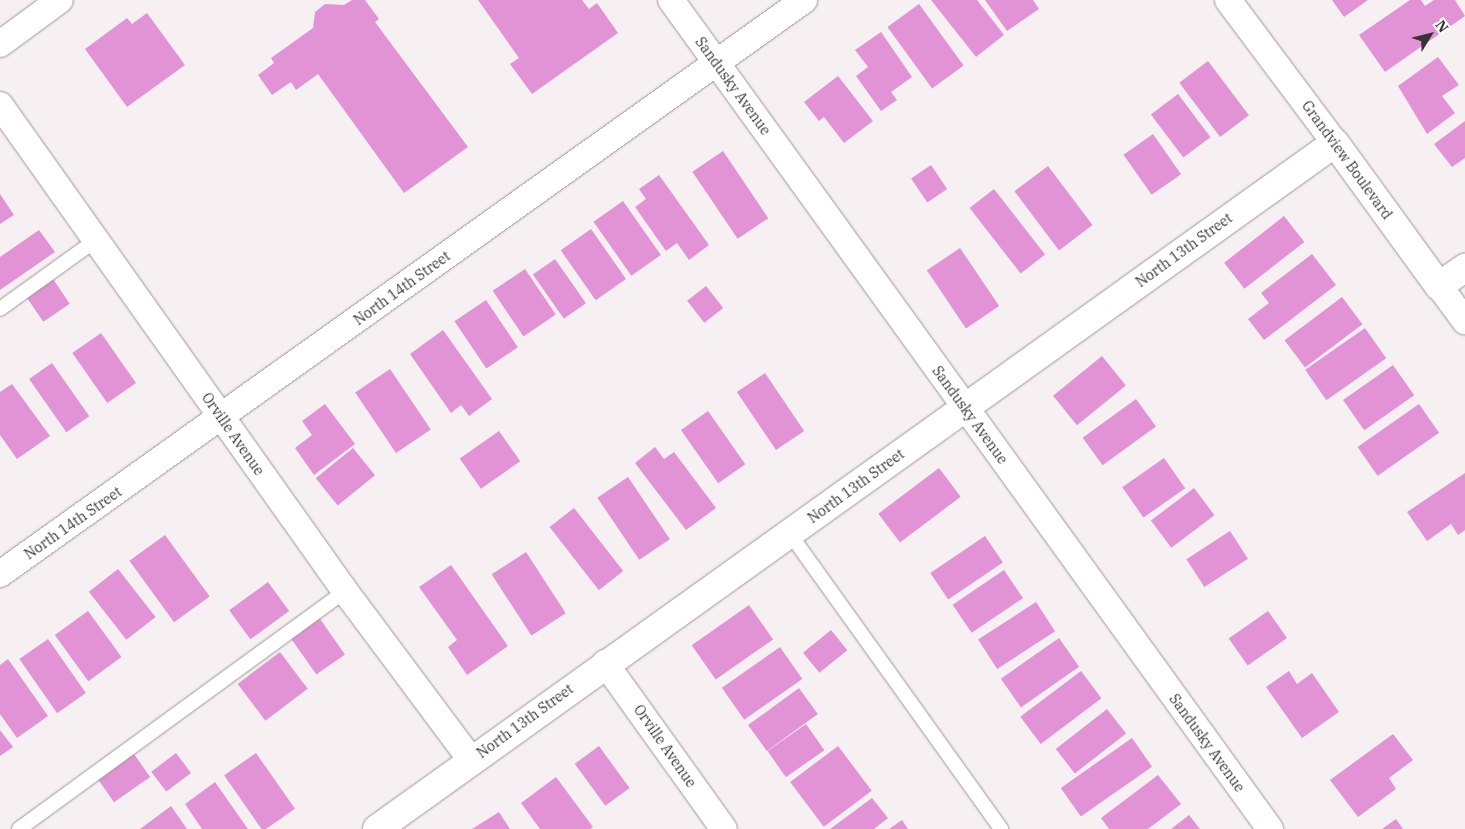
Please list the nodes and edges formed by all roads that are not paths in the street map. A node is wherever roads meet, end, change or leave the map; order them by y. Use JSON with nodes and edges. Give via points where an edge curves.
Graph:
{"nodes":[{"id":1,"x":60,"y":0,"type":"edge"},
{"id":2,"x":671,"y":0,"type":"edge"},
{"id":3,"x":804,"y":0,"type":"edge"},
{"id":4,"x":1228,"y":0,"type":"edge"},
{"id":5,"x":0,"y":44,"type":"edge"},
{"id":6,"x":716,"y":62,"type":"junction"},
{"id":7,"x":0,"y":105,"type":"edge"},
{"id":8,"x":1335,"y":144,"type":"junction"},
{"id":9,"x":96,"y":240,"type":"junction"},
{"id":10,"x":1465,"y":268,"type":"edge"},
{"id":11,"x":1440,"y":286,"type":"junction"},
{"id":12,"x":0,"y":309,"type":"edge"},
{"id":13,"x":1465,"y":321,"type":"edge"},
{"id":14,"x":965,"y":407,"type":"junction"},
{"id":15,"x":221,"y":417,"type":"junction"},
{"id":16,"x":790,"y":534,"type":"junction"},
{"id":17,"x":0,"y":574,"type":"edge"},
{"id":18,"x":345,"y":591,"type":"junction"},
{"id":19,"x":605,"y":663,"type":"junction"},
{"id":20,"x":471,"y":760,"type":"junction"},
{"id":21,"x":19,"y":829,"type":"edge"},
{"id":22,"x":377,"y":829,"type":"edge"},
{"id":23,"x":724,"y":829,"type":"edge"},
{"id":24,"x":1001,"y":829,"type":"edge"},
{"id":25,"x":1270,"y":829,"type":"edge"}],
"edges":[{"from":1,"to":5,"type":"street"},
{"from":2,"to":6,"type":"street","name":"Sandusky Avenue"},
{"from":3,"to":6,"type":"street","name":"North 14th Street"},
{"from":4,"to":8,"type":"street","name":"Grandview Boulevard"},
{"from":6,"to":14,"type":"street","name":"Sandusky Avenue"},
{"from":6,"to":15,"type":"street","name":"North 14th Street"},
{"from":7,"to":9,"type":"street","name":"Orville Avenue"},
{"from":8,"to":11,"type":"street","name":"Grandview Boulevard"},
{"from":8,"to":14,"type":"street","name":"North 13th Street"},
{"from":9,"to":12,"type":"lane"},
{"from":9,"to":15,"type":"street","name":"Orville Avenue"},
{"from":10,"to":11,"type":"street"},
{"from":11,"to":13,"type":"street","name":"Grandview Boulevard"},
{"from":14,"to":16,"type":"street","name":"North 13th Street"},
{"from":14,"to":25,"type":"street","name":"Sandusky Avenue"},
{"from":15,"to":17,"type":"street","name":"North 14th Street"},
{"from":15,"to":18,"type":"street","name":"Orville Avenue"},
{"from":16,"to":19,"type":"street","name":"North 13th Street"},
{"from":16,"to":24,"type":"lane"},
{"from":18,"to":20,"type":"street","name":"Orville Avenue"},
{"from":18,"to":21,"type":"lane"},
{"from":19,"to":20,"type":"street","name":"North 13th Street"},
{"from":19,"to":23,"type":"street","name":"Orville Avenue"},
{"from":20,"to":22,"type":"street","name":"North 13th Street"}]}
